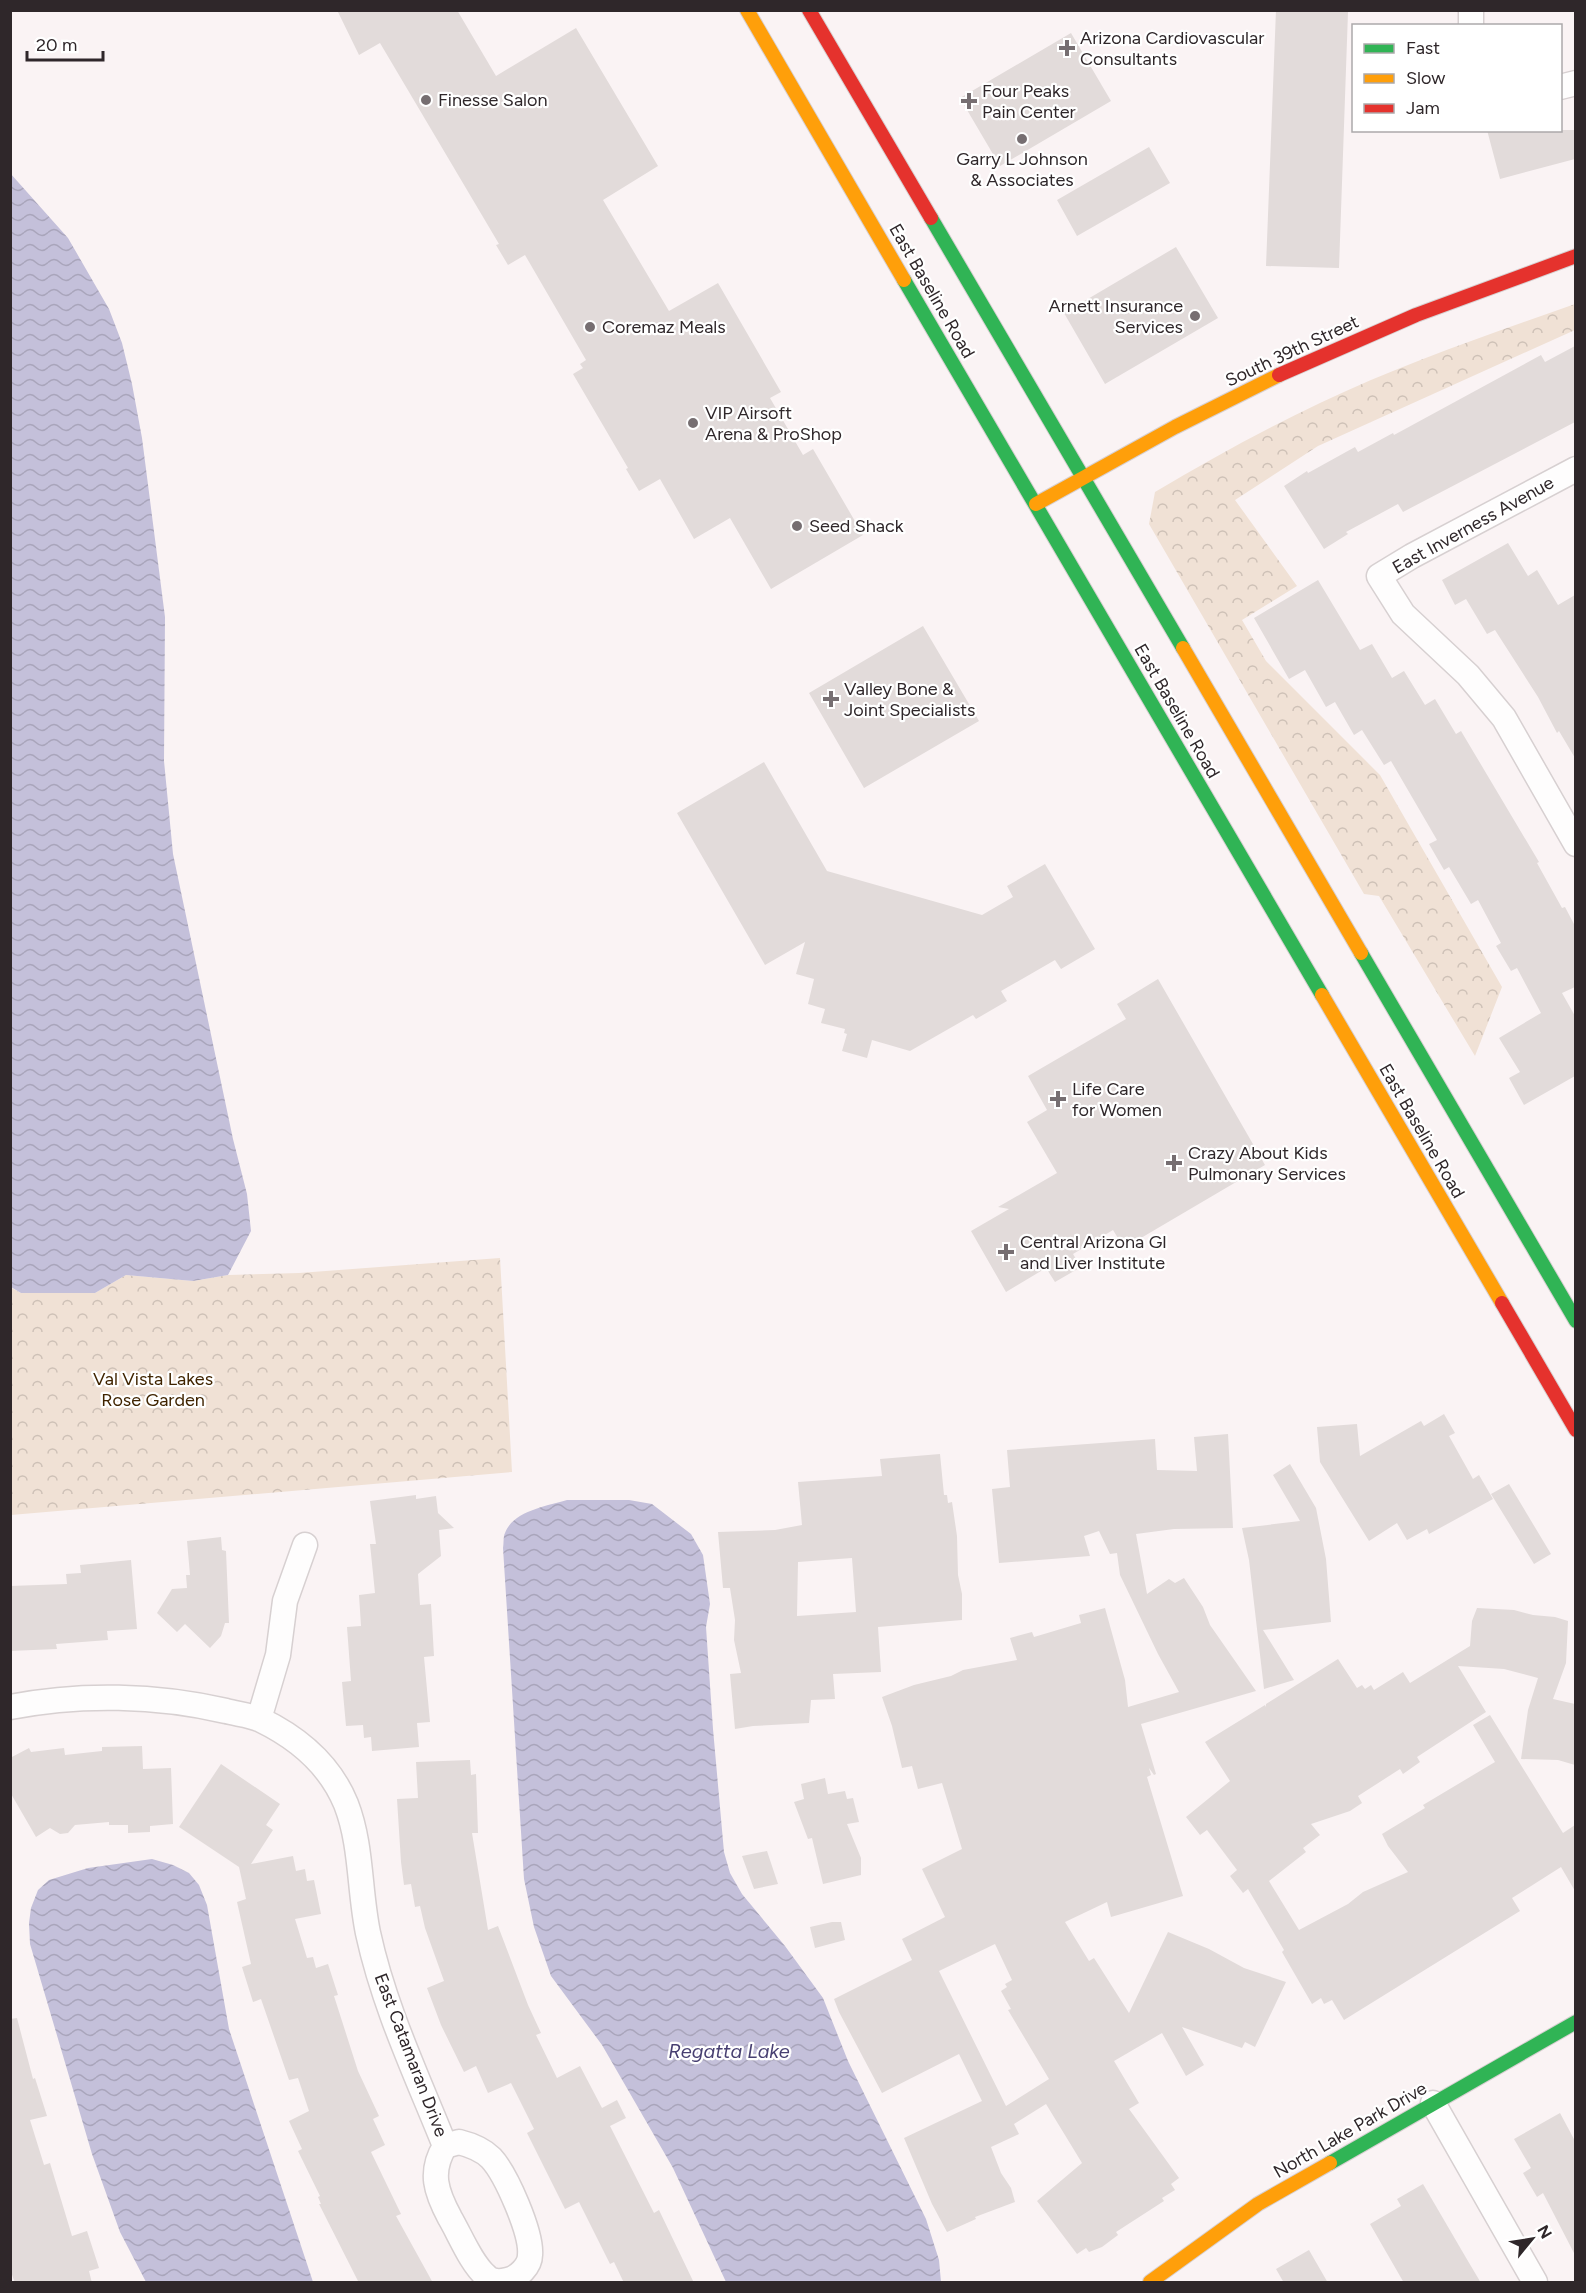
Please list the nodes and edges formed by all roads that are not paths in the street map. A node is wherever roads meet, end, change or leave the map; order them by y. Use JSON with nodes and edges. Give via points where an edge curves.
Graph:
{"nodes":[{"id":1,"x":747,"y":10,"type":"edge"},
{"id":2,"x":809,"y":10,"type":"edge"},
{"id":3,"x":1575,"y":256,"type":"edge"},
{"id":4,"x":1575,"y":469,"type":"edge"},
{"id":5,"x":1082,"y":479,"type":"junction"},
{"id":6,"x":1036,"y":504,"type":"junction"},
{"id":7,"x":1575,"y":844,"type":"edge"},
{"id":8,"x":1575,"y":1321,"type":"edge"},
{"id":9,"x":1575,"y":1430,"type":"edge"},
{"id":10,"x":305,"y":1545,"type":"dead end"},
{"id":11,"x":10,"y":1707,"type":"edge"},
{"id":12,"x":259,"y":1719,"type":"junction"},
{"id":13,"x":1575,"y":2022,"type":"edge"},
{"id":14,"x":1433,"y":2103,"type":"junction"},
{"id":15,"x":445,"y":2146,"type":"junction"},
{"id":16,"x":1150,"y":2283,"type":"edge"},
{"id":17,"x":1535,"y":2283,"type":"edge"}],
"edges":[{"from":1,"to":6,"type":"main road","name":"East Baseline Road"},
{"from":2,"to":5,"type":"main road","name":"East Baseline Road"},
{"from":3,"to":5,"type":"main road","name":"South 39th Street","via":[[1419,312],[1259,384]]},
{"from":4,"to":7,"type":"street","name":"East Inverness Avenue","via":[[1379,576],[1403,614],[1468,675],[1504,718]]},
{"from":5,"to":6,"type":"main road","name":"South 39th Street"},
{"from":5,"to":8,"type":"main road","name":"East Baseline Road"},
{"from":6,"to":9,"type":"main road","name":"East Baseline Road"},
{"from":10,"to":12,"type":"street","via":[[285,1601],[278,1655]]},
{"from":11,"to":12,"type":"street","name":"East Catamaran Drive","via":[[102,1697],[196,1704]]},
{"from":12,"to":15,"type":"street","name":"East Catamaran Drive","via":[[301,1743],[319,1761],[345,1802],[355,1831],[368,1933],[387,2002]]},
{"from":13,"to":14,"type":"main road","name":"North Lake Park Drive"},
{"from":14,"to":16,"type":"main road","name":"North Lake Park Drive","via":[[1250,2210]]},
{"from":14,"to":17,"type":"street"},
{"from":15,"to":15,"type":"street","name":"East Catamaran Drive","via":[[436,2160],[435,2184],[444,2206],[487,2278],[498,2282],[512,2279],[531,2256],[528,2233],[515,2199],[492,2159],[476,2147],[459,2142]]}]}
